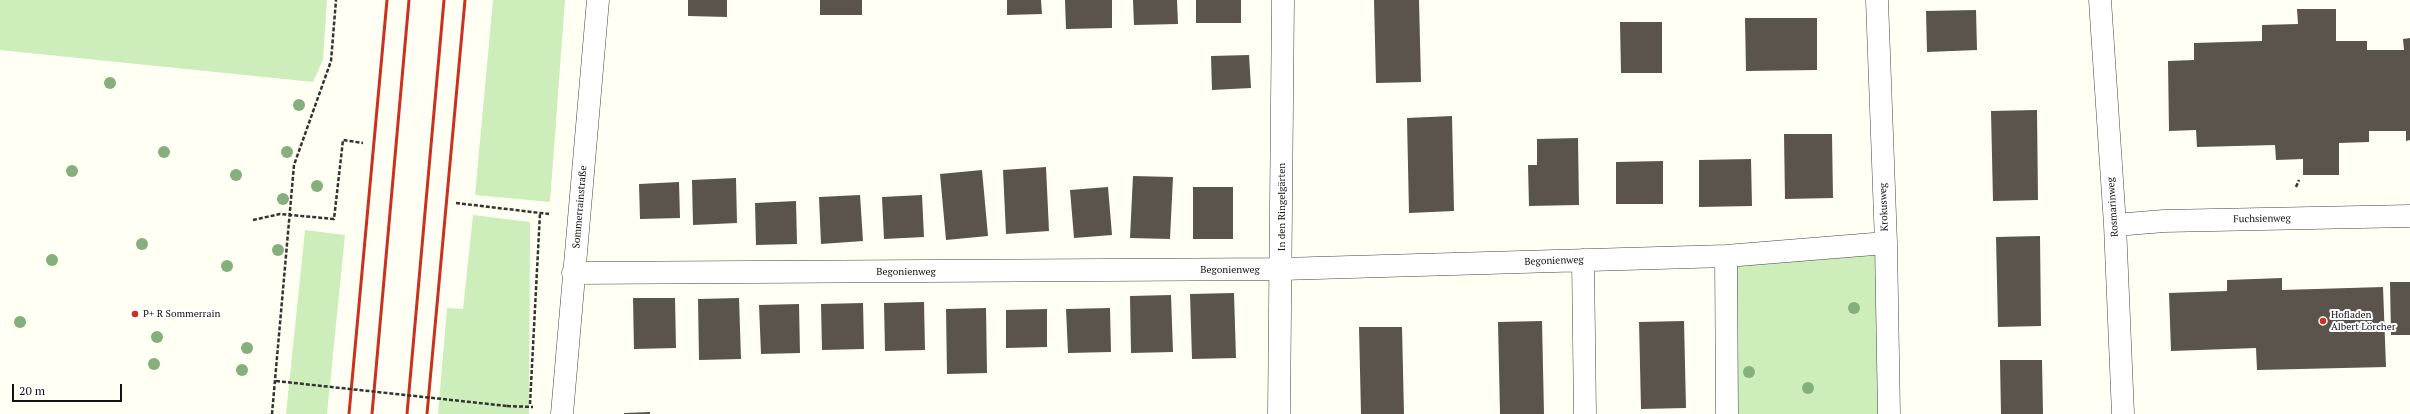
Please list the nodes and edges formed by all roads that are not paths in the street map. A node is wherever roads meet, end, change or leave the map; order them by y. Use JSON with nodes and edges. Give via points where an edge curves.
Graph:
{"nodes":[{"id":1,"x":598,"y":0,"type":"edge"},
{"id":2,"x":1283,"y":0,"type":"edge"},
{"id":3,"x":1877,"y":0,"type":"edge"},
{"id":4,"x":2100,"y":0,"type":"edge"},
{"id":5,"x":2410,"y":216,"type":"edge"},
{"id":6,"x":2115,"y":225,"type":"junction"},
{"id":7,"x":1886,"y":243,"type":"junction"},
{"id":8,"x":1726,"y":256,"type":"junction"},
{"id":9,"x":1583,"y":260,"type":"junction"},
{"id":10,"x":1282,"y":269,"type":"junction"},
{"id":11,"x":573,"y":273,"type":"junction"},
{"id":12,"x":562,"y":414,"type":"edge"},
{"id":13,"x":1279,"y":414,"type":"edge"},
{"id":14,"x":1585,"y":414,"type":"edge"},
{"id":15,"x":1727,"y":414,"type":"edge"},
{"id":16,"x":1889,"y":414,"type":"edge"},
{"id":17,"x":2123,"y":414,"type":"edge"}],
"edges":[{"from":1,"to":11,"type":"street","name":"Sommerrainstraße"},
{"from":2,"to":10,"type":"street","name":"In den Ringelgärten"},
{"from":3,"to":7,"type":"street","name":"Krokusweg"},
{"from":4,"to":6,"type":"street","name":"Rosmarinweg"},
{"from":5,"to":6,"type":"street","name":"Fuchsienweg","via":[[2164,221]]},
{"from":6,"to":17,"type":"street","name":"Rosmarinweg"},
{"from":7,"to":8,"type":"street","name":"Begonienweg"},
{"from":7,"to":16,"type":"street","name":"Krokusweg"},
{"from":8,"to":9,"type":"street","name":"Begonienweg"},
{"from":8,"to":15,"type":"street"},
{"from":9,"to":10,"type":"street","name":"Begonienweg"},
{"from":9,"to":14,"type":"street"},
{"from":10,"to":11,"type":"street","name":"Begonienweg"},
{"from":10,"to":13,"type":"street","name":"In den Ringelgärten"},
{"from":11,"to":12,"type":"street","name":"Sommerrainstraße"}]}
